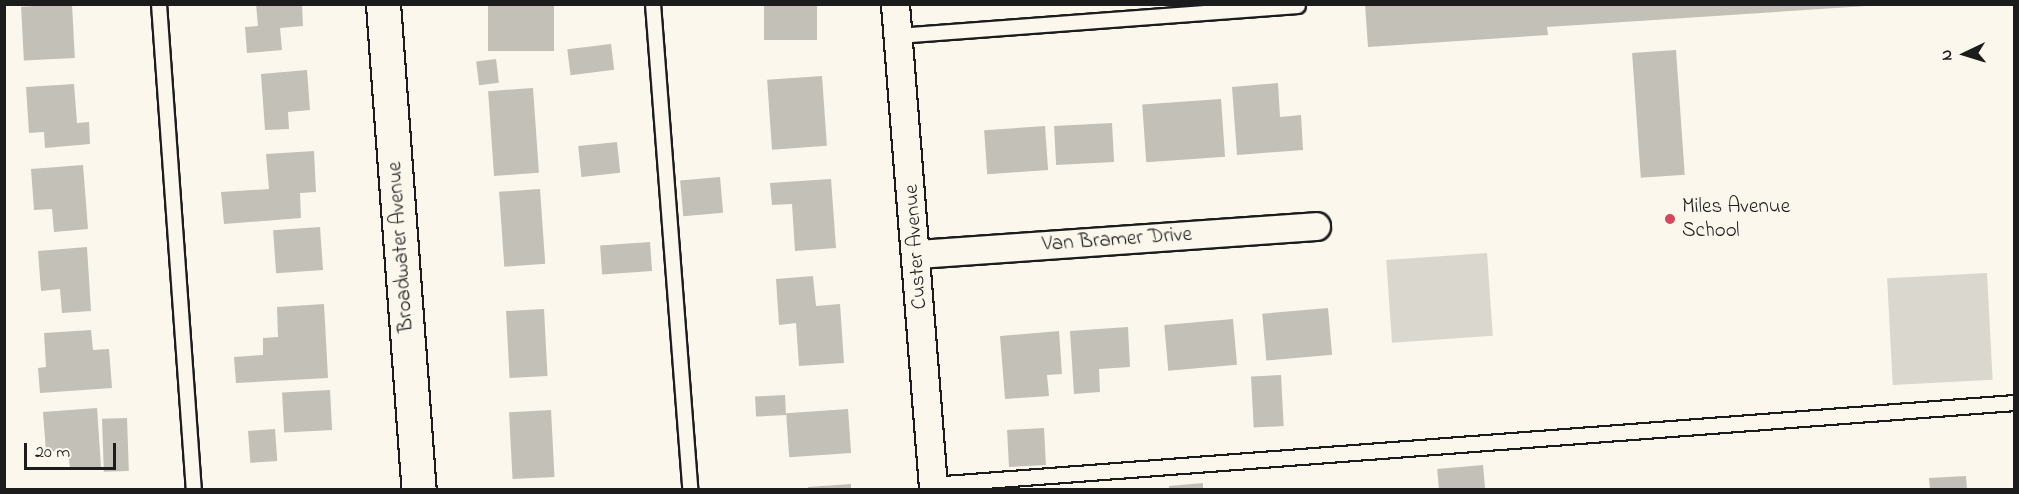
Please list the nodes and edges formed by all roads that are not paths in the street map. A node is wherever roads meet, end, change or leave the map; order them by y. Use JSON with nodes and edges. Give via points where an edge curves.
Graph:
{"nodes":[{"id":1,"x":159,"y":4,"type":"edge"},
{"id":2,"x":383,"y":4,"type":"edge"},
{"id":3,"x":653,"y":4,"type":"edge"},
{"id":4,"x":895,"y":4,"type":"edge"},
{"id":5,"x":1298,"y":6,"type":"edge"},
{"id":6,"x":898,"y":36,"type":"junction"},
{"id":7,"x":1317,"y":226,"type":"dead end"},
{"id":8,"x":917,"y":254,"type":"junction"},
{"id":9,"x":2014,"y":403,"type":"edge"},
{"id":10,"x":933,"y":487,"type":"edge"},
{"id":11,"x":194,"y":489,"type":"edge"},
{"id":12,"x":418,"y":489,"type":"edge"},
{"id":13,"x":690,"y":489,"type":"edge"}],
"edges":[{"from":1,"to":11,"type":"lane"},
{"from":2,"to":12,"type":"main road","name":"Broadwater Avenue"},
{"from":3,"to":13,"type":"lane"},
{"from":4,"to":6,"type":"street","name":"Custer Avenue"},
{"from":5,"to":6,"type":"lane"},
{"from":6,"to":8,"type":"street","name":"Custer Avenue"},
{"from":7,"to":8,"type":"street","name":"Van Bramer Drive"},
{"from":8,"to":10,"type":"street","name":"Custer Avenue"},
{"from":9,"to":10,"type":"lane"}]}
